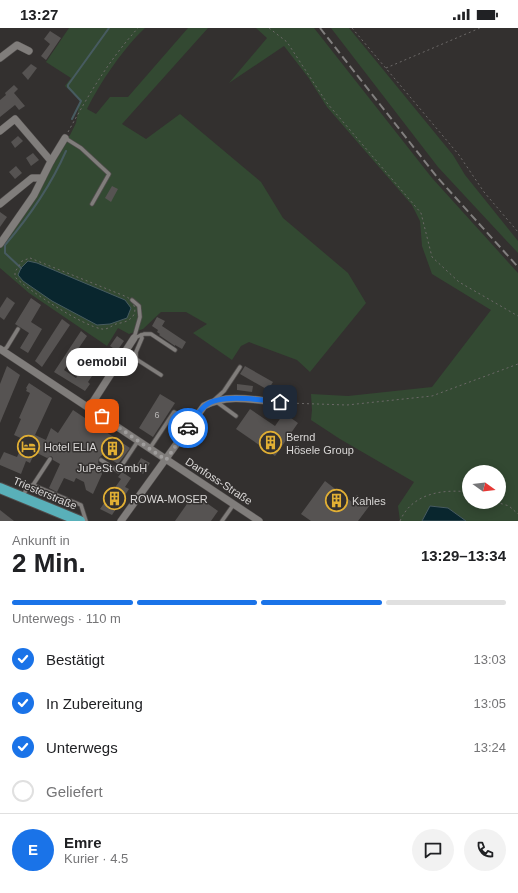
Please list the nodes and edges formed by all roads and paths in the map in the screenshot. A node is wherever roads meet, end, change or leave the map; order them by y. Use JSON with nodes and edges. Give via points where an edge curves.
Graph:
{"nodes":[{"id":1,"x":138,"y":28,"type":"edge"},
{"id":2,"x":269,"y":28,"type":"edge"},
{"id":3,"x":352,"y":28,"type":"edge"},
{"id":4,"x":480,"y":28,"type":"edge"},
{"id":5,"x":29,"y":51,"type":"dead end"},
{"id":6,"x":0,"y":58,"type":"edge"},
{"id":7,"x":385,"y":68,"type":"junction"},
{"id":8,"x":0,"y":131,"type":"edge"},
{"id":9,"x":65,"y":138,"type":"junction"},
{"id":10,"x":51,"y":161,"type":"junction"},
{"id":11,"x":42,"y":178,"type":"junction"},
{"id":12,"x":0,"y":204,"type":"edge"},
{"id":13,"x":92,"y":204,"type":"dead end"},
{"id":14,"x":518,"y":232,"type":"edge"},
{"id":15,"x":0,"y":244,"type":"edge"},
{"id":16,"x":132,"y":300,"type":"junction"},
{"id":17,"x":518,"y":316,"type":"edge"},
{"id":18,"x":18,"y":329,"type":"dead end"},
{"id":19,"x":138,"y":337,"type":"junction"},
{"id":20,"x":1,"y":350,"type":"edge"},
{"id":21,"x":175,"y":350,"type":"dead end"},
{"id":22,"x":518,"y":364,"type":"edge"},
{"id":23,"x":240,"y":367,"type":"dead end"},
{"id":24,"x":161,"y":375,"type":"dead end"},
{"id":25,"x":214,"y":400,"type":"junction"},
{"id":26,"x":280,"y":402,"type":"joint"},
{"id":27,"x":89,"y":408,"type":"junction"},
{"id":28,"x":236,"y":416,"type":"dead end"},
{"id":29,"x":192,"y":423,"type":"junction"},
{"id":30,"x":138,"y":441,"type":"junction"},
{"id":31,"x":150,"y":449,"type":"junction"},
{"id":32,"x":50,"y":459,"type":"dead end"},
{"id":33,"x":101,"y":460,"type":"dead end"},
{"id":34,"x":166,"y":460,"type":"junction"},
{"id":35,"x":33,"y":485,"type":"junction"},
{"id":36,"x":0,"y":488,"type":"edge"},
{"id":37,"x":462,"y":491,"type":"edge"},
{"id":38,"x":23,"y":497,"type":"junction"},
{"id":39,"x":234,"y":504,"type":"junction"},
{"id":40,"x":506,"y":505,"type":"edge"},
{"id":41,"x":518,"y":514,"type":"edge"},
{"id":42,"x":80,"y":521,"type":"edge"},
{"id":43,"x":86,"y":521,"type":"edge"},
{"id":44,"x":121,"y":521,"type":"edge"},
{"id":45,"x":222,"y":521,"type":"edge"},
{"id":46,"x":259,"y":521,"type":"edge"},
{"id":47,"x":400,"y":521,"type":"edge"}],
"edges":[{"from":1,"to":9,"type":"path","via":[[120,48],[87,97]]},
{"from":2,"to":17,"type":"path","via":[[286,42],[327,103],[421,213],[432,257],[459,282]]},
{"from":3,"to":7,"type":"path"},
{"from":4,"to":7,"type":"path"},
{"from":5,"to":6,"type":"street","via":[[16,45]]},
{"from":7,"to":14,"type":"path","via":[[459,155],[484,192]]},
{"from":8,"to":10,"type":"street","via":[[15,118]]},
{"from":9,"to":10,"type":"street"},
{"from":9,"to":13,"type":"lane","via":[[108,174]]},
{"from":10,"to":11,"type":"street"},
{"from":11,"to":12,"type":"street","via":[[32,178]]},
{"from":11,"to":15,"type":"street","via":[[34,195]]},
{"from":16,"to":16,"type":"path","via":[[30,258],[22,261],[15,272],[15,277],[21,284],[83,322],[100,329],[130,320],[135,314]]},
{"from":16,"to":19,"type":"lane","via":[[139,306]]},
{"from":18,"to":20,"type":"lane","via":[[7,347]]},
{"from":19,"to":21,"type":"lane","via":[[151,334]]},
{"from":19,"to":24,"type":"lane","via":[[142,338],[136,359]]},
{"from":19,"to":27,"type":"street"},
{"from":20,"to":27,"type":"street","name":"Danfoss-Straße"},
{"from":22,"to":26,"type":"path","via":[[432,396],[347,405]]},
{"from":23,"to":25,"type":"lane","via":[[224,391]]},
{"from":25,"to":26,"type":"street","via":[[239,398]]},
{"from":25,"to":28,"type":"lane"},
{"from":25,"to":29,"type":"street","via":[[204,406]]},
{"from":27,"to":30,"type":"street","name":"Danfoss-Straße"},
{"from":29,"to":31,"type":"lane","via":[[174,412]]},
{"from":29,"to":34,"type":"street"},
{"from":30,"to":31,"type":"street","name":"Danfoss-Straße"},
{"from":30,"to":33,"type":"lane","via":[[118,471]]},
{"from":31,"to":34,"type":"street","name":"Danfoss-Straße"},
{"from":32,"to":35,"type":"lane"},
{"from":34,"to":39,"type":"street","name":"Danfoss-Straße"},
{"from":34,"to":44,"type":"street"},
{"from":35,"to":38,"type":"lane","via":[[28,486]]},
{"from":35,"to":43,"type":"lane","via":[[81,505]]},
{"from":36,"to":38,"type":"main road","name":"Triesterstraße"},
{"from":37,"to":47,"type":"path","via":[[454,490],[425,496],[406,511]]},
{"from":38,"to":42,"type":"main road","name":"Triesterstraße"},
{"from":39,"to":45,"type":"lane"},
{"from":39,"to":46,"type":"street","name":"Danfoss-Straße"},
{"from":40,"to":41,"type":"path"}]}
